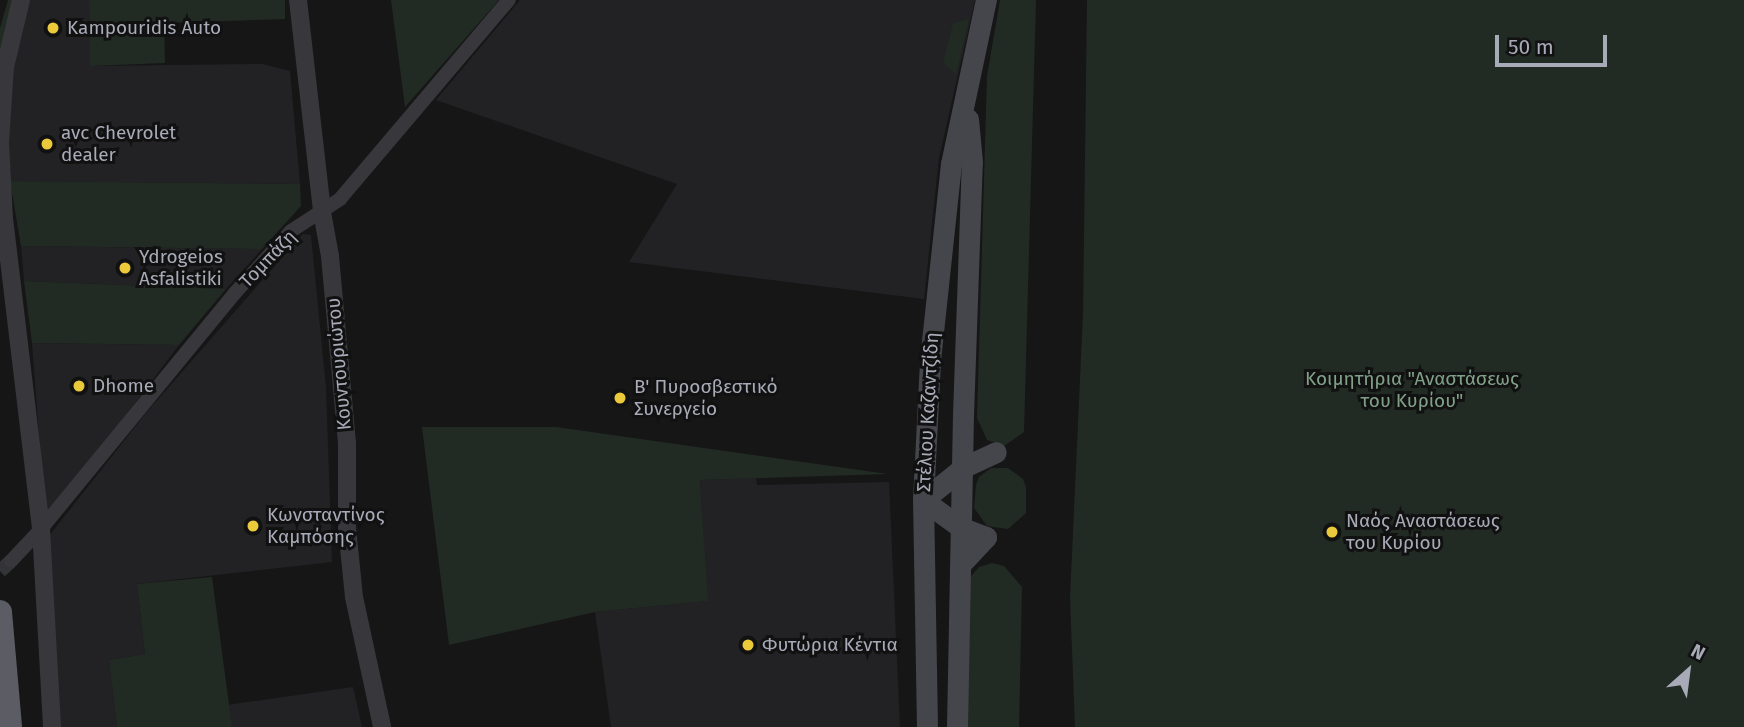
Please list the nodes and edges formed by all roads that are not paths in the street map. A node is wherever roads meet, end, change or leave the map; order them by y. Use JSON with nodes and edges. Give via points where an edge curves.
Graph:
{"nodes":[{"id":1,"x":21,"y":0,"type":"edge"},
{"id":2,"x":298,"y":0,"type":"edge"},
{"id":3,"x":509,"y":0,"type":"edge"},
{"id":4,"x":986,"y":0,"type":"edge"},
{"id":5,"x":967,"y":100,"type":"junction"},
{"id":6,"x":322,"y":212,"type":"junction"},
{"id":7,"x":963,"y":415,"type":"junction"},
{"id":8,"x":964,"y":467,"type":"junction"},
{"id":9,"x":923,"y":499,"type":"junction"},
{"id":10,"x":960,"y":527,"type":"junction"},
{"id":11,"x":41,"y":529,"type":"junction"},
{"id":12,"x":11,"y":561,"type":"tunnel mouth"},
{"id":13,"x":961,"y":564,"type":"junction"},
{"id":14,"x":0,"y":612,"type":"edge"},
{"id":15,"x":10,"y":727,"type":"edge"},
{"id":16,"x":52,"y":727,"type":"edge"},
{"id":17,"x":382,"y":727,"type":"edge"},
{"id":18,"x":927,"y":727,"type":"edge"},
{"id":19,"x":957,"y":727,"type":"edge"}],
"edges":[{"from":1,"to":11,"type":"street","via":[[5,68],[0,142],[4,218]]},
{"from":2,"to":6,"type":"street","name":"Κουντουριώτου"},
{"from":3,"to":6,"type":"street","name":"Τομπάζη","via":[[359,178]]},
{"from":4,"to":5,"type":"main road","name":"Στέλιου Καζαντζίδη"},
{"from":5,"to":7,"type":"main road","name":"Στέλιου Καζαντζίδη","via":[[972,162]]},
{"from":5,"to":9,"type":"main road","name":"Στέλιου Καζαντζίδη","via":[[951,164],[942,232]]},
{"from":6,"to":11,"type":"street","name":"Τομπάζη","via":[[291,232],[234,294]]},
{"from":6,"to":17,"type":"street","name":"Κουντουριώτου","via":[[347,443],[347,528],[355,597]]},
{"from":7,"to":8,"type":"main road","name":"Στέλιου Καζαντζίδη"},
{"from":7,"to":8,"type":"main road","via":[[974,438],[996,452]]},
{"from":8,"to":9,"type":"main road"},
{"from":8,"to":10,"type":"main road","name":"Στέλιου Καζαντζίδη"},
{"from":9,"to":10,"type":"main road"},
{"from":9,"to":18,"type":"main road","name":"Στέλιου Καζαντζίδη"},
{"from":10,"to":13,"type":"main road","name":"Στέλιου Καζαντζίδη"},
{"from":10,"to":13,"type":"main road","via":[[986,537]]},
{"from":11,"to":12,"type":"street","name":"Τομπάζη"},
{"from":11,"to":16,"type":"street"},
{"from":13,"to":19,"type":"main road","name":"Στέλιου Καζαντζίδη"},
{"from":14,"to":15,"type":"highway"}]}
